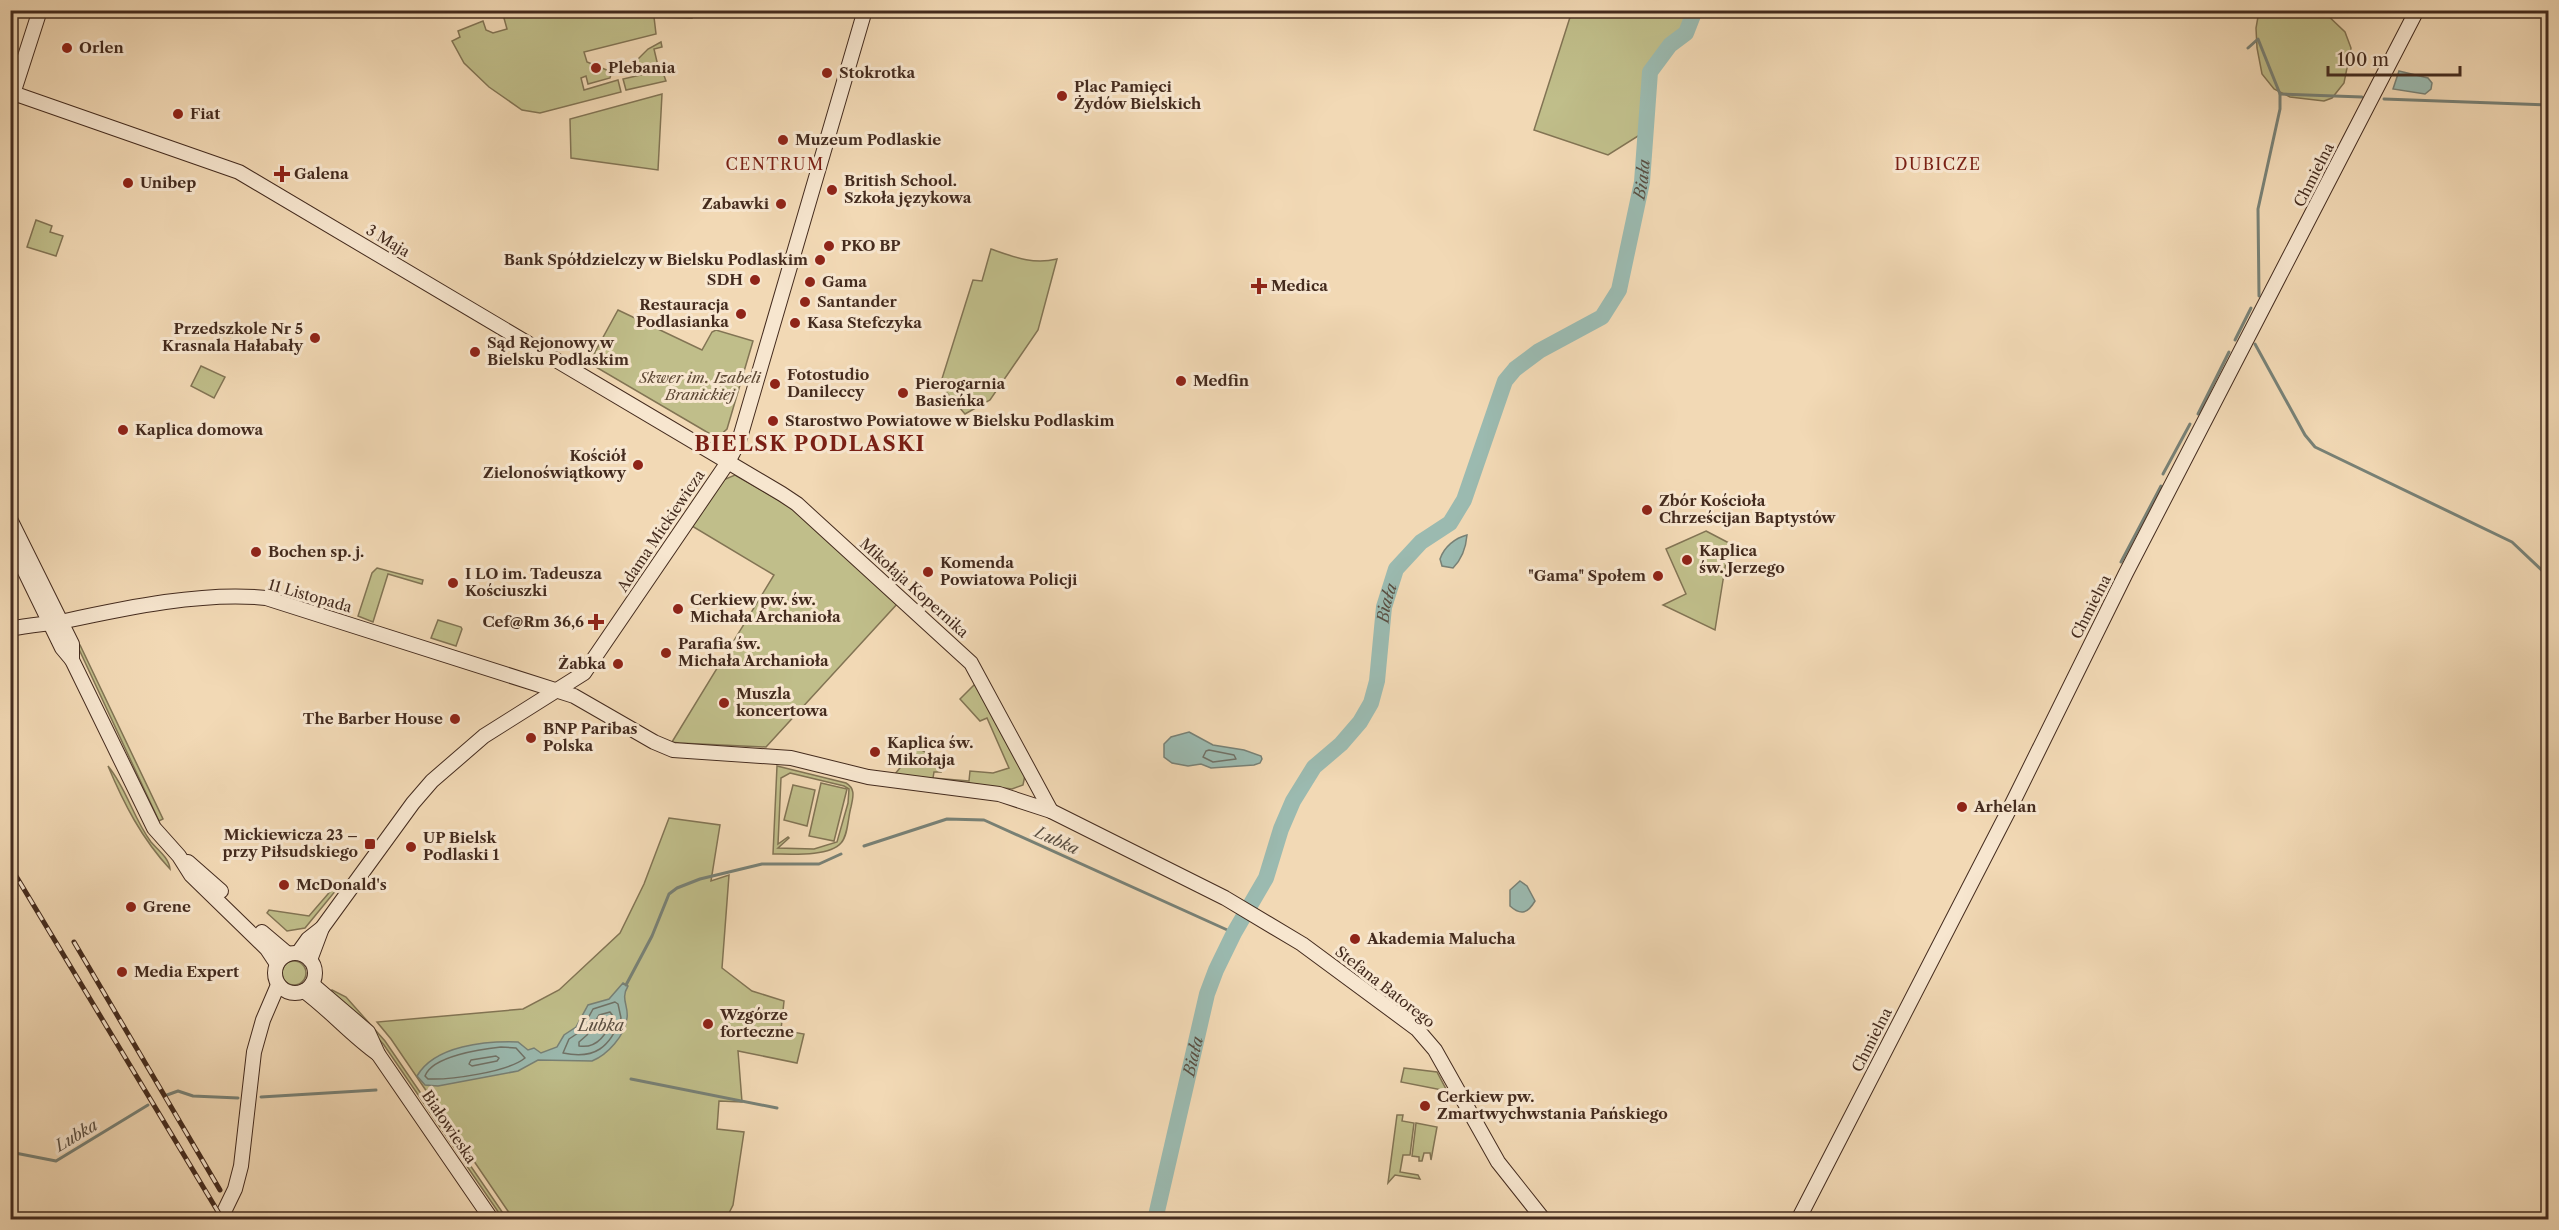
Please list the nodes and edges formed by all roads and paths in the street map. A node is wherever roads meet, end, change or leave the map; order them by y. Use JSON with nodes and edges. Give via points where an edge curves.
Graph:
{"nodes":[{"id":1,"x":31,"y":10,"type":"edge"},
{"id":2,"x":40,"y":10,"type":"edge"},
{"id":3,"x":865,"y":10,"type":"edge"},
{"id":4,"x":2417,"y":10,"type":"edge"},
{"id":5,"x":10,"y":76,"type":"edge"},
{"id":6,"x":12,"y":96,"type":"edge"},
{"id":7,"x":728,"y":462,"type":"junction"},
{"id":8,"x":10,"y":519,"type":"edge"},
{"id":9,"x":10,"y":541,"type":"edge"},
{"id":10,"x":37,"y":596,"type":"junction"},
{"id":11,"x":56,"y":622,"type":"junction"},
{"id":12,"x":28,"y":625,"type":"junction"},
{"id":13,"x":10,"y":629,"type":"edge"},
{"id":14,"x":558,"y":691,"type":"junction"},
{"id":15,"x":1033,"y":779,"type":"junction"},
{"id":16,"x":1015,"y":797,"type":"junction"},
{"id":17,"x":1051,"y":811,"type":"junction"},
{"id":18,"x":179,"y":856,"type":"junction"},
{"id":19,"x":322,"y":928,"type":"junction"},
{"id":20,"x":293,"y":954,"type":"junction"},
{"id":21,"x":310,"y":960,"type":"junction"},
{"id":22,"x":277,"y":964,"type":"junction"},
{"id":23,"x":278,"y":985,"type":"junction"},
{"id":24,"x":302,"y":990,"type":"junction"},
{"id":25,"x":261,"y":1031,"type":"junction"},
{"id":26,"x":220,"y":1220,"type":"edge"},
{"id":27,"x":492,"y":1220,"type":"edge"},
{"id":28,"x":1544,"y":1220,"type":"edge"},
{"id":29,"x":1798,"y":1220,"type":"edge"}],
"edges":[{"from":1,"to":5,"type":"street"},
{"from":2,"to":6,"type":"street"},
{"from":3,"to":7,"type":"street","name":"Adama Mickiewicza","via":[[739,441]]},
{"from":4,"to":29,"type":"street","name":"Chmielna"},
{"from":6,"to":7,"type":"street","name":"3 Maja","via":[[239,172]]},
{"from":7,"to":14,"type":"street","name":"Adama Mickiewicza","via":[[591,664]]},
{"from":7,"to":15,"type":"street","name":"Mikołaja Kopernika","via":[[797,504],[966,657]]},
{"from":8,"to":11,"type":"street"},
{"from":9,"to":10,"type":"street"},
{"from":10,"to":11,"type":"street"},
{"from":10,"to":12,"type":"street","via":[[36,612]]},
{"from":11,"to":12,"type":"street","name":"11 Listopada"},
{"from":11,"to":14,"type":"street","name":"11 Listopada","via":[[171,602],[266,598]]},
{"from":11,"to":18,"type":"street","via":[[72,644],[72,660],[145,812]]},
{"from":12,"to":13,"type":"street","name":"11 Listopada"},
{"from":14,"to":16,"type":"street","name":"11 Listopada","via":[[583,700],[673,750],[772,756],[868,777]]},
{"from":14,"to":19,"type":"street","name":"Adama Mickiewicza","via":[[484,736],[432,781]]},
{"from":15,"to":16,"type":"street"},
{"from":15,"to":17,"type":"street","name":"Mikołaja Kopernika"},
{"from":16,"to":17,"type":"street","name":"11 Listopada"},
{"from":17,"to":28,"type":"street","name":"Stefana Batorego","via":[[1225,898],[1302,944],[1422,1034],[1498,1162]]},
{"from":18,"to":20,"type":"street","via":[[202,872],[273,942]]},
{"from":18,"to":22,"type":"street","via":[[191,875],[267,949]]},
{"from":19,"to":20,"type":"street","name":"Adama Mickiewicza"},
{"from":19,"to":21,"type":"street","name":"Adama Mickiewicza"},
{"from":20,"to":21,"type":"street"},
{"from":20,"to":22,"type":"street"},
{"from":21,"to":24,"type":"street","via":[[315,972]]},
{"from":22,"to":23,"type":"street"},
{"from":23,"to":24,"type":"street"},
{"from":23,"to":25,"type":"street"},
{"from":24,"to":25,"type":"street"},
{"from":24,"to":27,"type":"street","name":"Białowieska","via":[[378,1054]]},
{"from":25,"to":26,"type":"street","via":[[252,1063],[244,1146],[235,1189]]}]}
